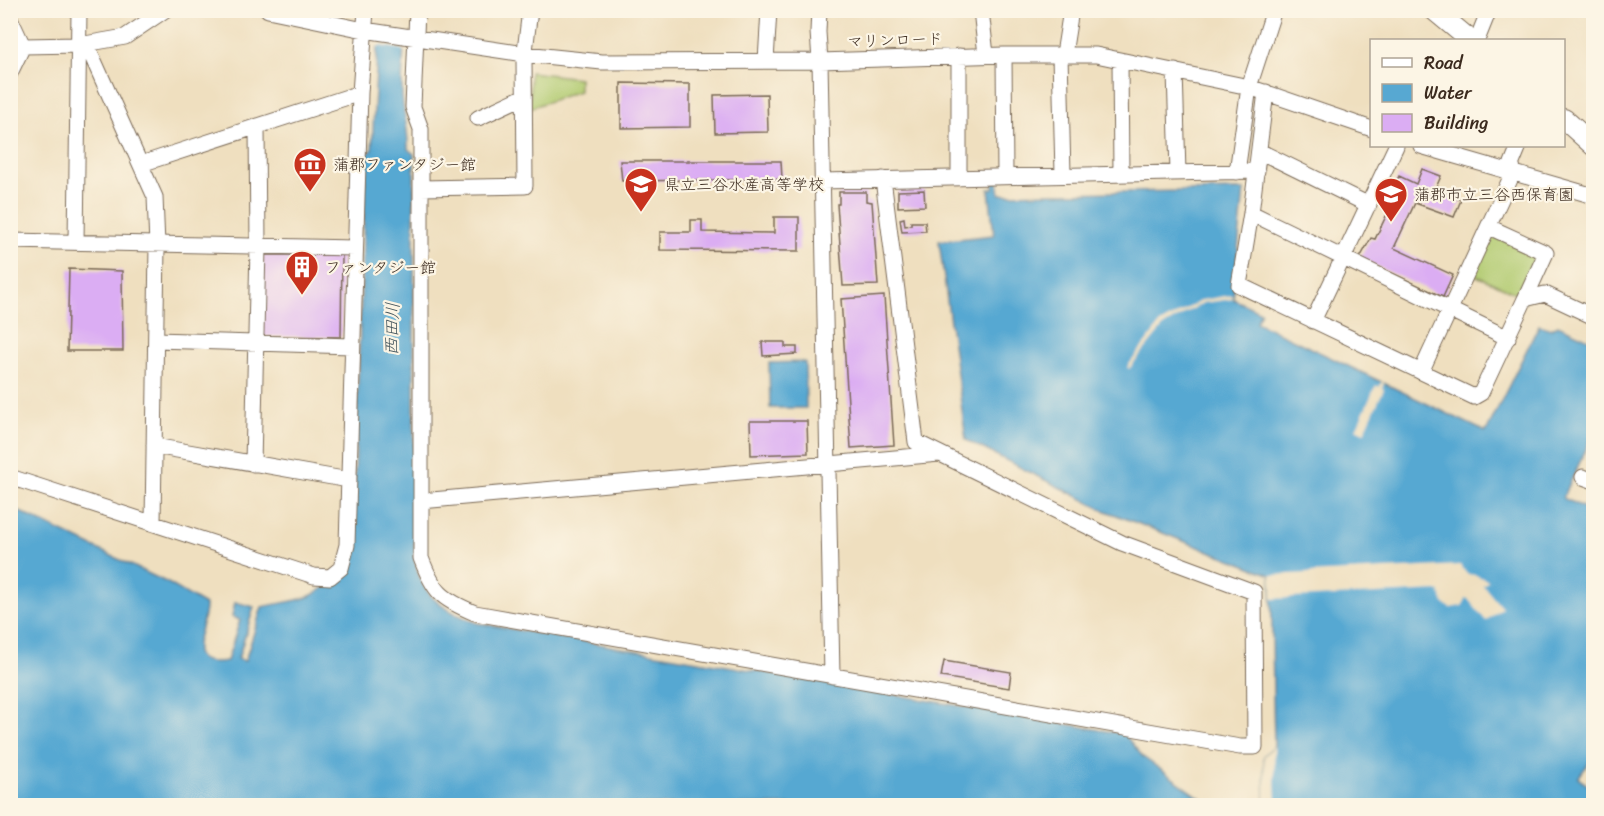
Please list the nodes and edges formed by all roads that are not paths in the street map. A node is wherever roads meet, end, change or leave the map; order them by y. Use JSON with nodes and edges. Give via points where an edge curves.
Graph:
{"nodes":[{"id":1,"x":79,"y":10,"type":"edge"},
{"id":2,"x":165,"y":10,"type":"edge"},
{"id":3,"x":268,"y":10,"type":"edge"},
{"id":4,"x":366,"y":10,"type":"edge"},
{"id":5,"x":417,"y":10,"type":"edge"},
{"id":6,"x":530,"y":10,"type":"edge"},
{"id":7,"x":769,"y":10,"type":"edge"},
{"id":8,"x":819,"y":10,"type":"edge"},
{"id":9,"x":981,"y":10,"type":"edge"},
{"id":10,"x":1071,"y":10,"type":"edge"},
{"id":11,"x":1274,"y":10,"type":"edge"},
{"id":12,"x":1434,"y":10,"type":"edge"},
{"id":13,"x":1489,"y":10,"type":"edge"},
{"id":14,"x":10,"y":18,"type":"edge"},
{"id":15,"x":367,"y":30,"type":"junction"},
{"id":16,"x":414,"y":36,"type":"junction"},
{"id":17,"x":1469,"y":39,"type":"edge"},
{"id":18,"x":1477,"y":39,"type":"edge"},
{"id":19,"x":79,"y":45,"type":"junction"},
{"id":20,"x":23,"y":46,"type":"junction"},
{"id":21,"x":525,"y":54,"type":"junction"},
{"id":22,"x":1062,"y":54,"type":"junction"},
{"id":23,"x":1004,"y":55,"type":"junction"},
{"id":24,"x":959,"y":56,"type":"junction"},
{"id":25,"x":986,"y":56,"type":"junction"},
{"id":26,"x":1120,"y":60,"type":"junction"},
{"id":27,"x":766,"y":61,"type":"junction"},
{"id":28,"x":820,"y":61,"type":"junction"},
{"id":29,"x":1175,"y":71,"type":"junction"},
{"id":30,"x":10,"y":73,"type":"edge"},
{"id":31,"x":1249,"y":87,"type":"junction"},
{"id":32,"x":1266,"y":92,"type":"junction"},
{"id":33,"x":360,"y":93,"type":"junction"},
{"id":34,"x":523,"y":97,"type":"junction"},
{"id":35,"x":478,"y":118,"type":"dead end"},
{"id":36,"x":1565,"y":122,"type":"edge"},
{"id":37,"x":256,"y":127,"type":"junction"},
{"id":38,"x":1370,"y":129,"type":"edge"},
{"id":39,"x":1593,"y":146,"type":"edge"},
{"id":40,"x":1396,"y":147,"type":"edge"},
{"id":41,"x":1425,"y":147,"type":"edge"},
{"id":42,"x":1519,"y":147,"type":"edge"},
{"id":43,"x":1259,"y":151,"type":"junction"},
{"id":44,"x":141,"y":164,"type":"junction"},
{"id":45,"x":1257,"y":171,"type":"junction"},
{"id":46,"x":1178,"y":172,"type":"junction"},
{"id":47,"x":1237,"y":172,"type":"junction"},
{"id":48,"x":1513,"y":172,"type":"junction"},
{"id":49,"x":1063,"y":174,"type":"junction"},
{"id":50,"x":1121,"y":174,"type":"junction"},
{"id":51,"x":1005,"y":176,"type":"junction"},
{"id":52,"x":960,"y":177,"type":"junction"},
{"id":53,"x":883,"y":179,"type":"junction"},
{"id":54,"x":822,"y":181,"type":"junction"},
{"id":55,"x":421,"y":188,"type":"junction"},
{"id":56,"x":1593,"y":196,"type":"edge"},
{"id":57,"x":1369,"y":205,"type":"junction"},
{"id":58,"x":1251,"y":213,"type":"junction"},
{"id":59,"x":1489,"y":227,"type":"junction"},
{"id":60,"x":10,"y":241,"type":"edge"},
{"id":61,"x":76,"y":242,"type":"junction"},
{"id":62,"x":157,"y":245,"type":"junction"},
{"id":63,"x":258,"y":247,"type":"junction"},
{"id":64,"x":355,"y":248,"type":"junction"},
{"id":65,"x":1345,"y":257,"type":"junction"},
{"id":66,"x":1525,"y":299,"type":"junction"},
{"id":67,"x":1451,"y":310,"type":"junction"},
{"id":68,"x":1593,"y":317,"type":"edge"},
{"id":69,"x":1313,"y":321,"type":"junction"},
{"id":70,"x":1508,"y":338,"type":"junction"},
{"id":71,"x":156,"y":340,"type":"junction"},
{"id":72,"x":256,"y":343,"type":"junction"},
{"id":73,"x":351,"y":345,"type":"junction"},
{"id":74,"x":1421,"y":372,"type":"junction"},
{"id":75,"x":154,"y":446,"type":"junction"},
{"id":76,"x":942,"y":453,"type":"junction"},
{"id":77,"x":253,"y":464,"type":"junction"},
{"id":78,"x":829,"y":464,"type":"junction"},
{"id":79,"x":10,"y":477,"type":"edge"},
{"id":80,"x":349,"y":480,"type":"junction"},
{"id":81,"x":421,"y":501,"type":"junction"},
{"id":82,"x":153,"y":523,"type":"junction"},
{"id":83,"x":832,"y":676,"type":"junction"}],
"edges":[{"from":1,"to":19,"type":"street"},
{"from":2,"to":19,"type":"street","via":[[125,37]]},
{"from":3,"to":15,"type":"street"},
{"from":4,"to":15,"type":"street"},
{"from":5,"to":16,"type":"street"},
{"from":6,"to":21,"type":"street"},
{"from":7,"to":27,"type":"street"},
{"from":8,"to":28,"type":"street"},
{"from":9,"to":25,"type":"street"},
{"from":10,"to":22,"type":"street"},
{"from":11,"to":31,"type":"street"},
{"from":12,"to":17,"type":"main road"},
{"from":13,"to":18,"type":"street"},
{"from":14,"to":20,"type":"street"},
{"from":15,"to":16,"type":"street","name":"マリンロード"},
{"from":15,"to":33,"type":"street"},
{"from":16,"to":21,"type":"street","name":"マリンロード"},
{"from":16,"to":55,"type":"street","via":[[413,107],[421,129]]},
{"from":19,"to":20,"type":"street"},
{"from":19,"to":44,"type":"street","via":[[91,54]]},
{"from":19,"to":61,"type":"street"},
{"from":20,"to":30,"type":"street"},
{"from":21,"to":27,"type":"street","name":"マリンロード","via":[[602,62]]},
{"from":21,"to":34,"type":"street"},
{"from":22,"to":23,"type":"street","name":"マリンロード"},
{"from":22,"to":26,"type":"street","name":"マリンロード"},
{"from":22,"to":49,"type":"street"},
{"from":23,"to":25,"type":"street","name":"マリンロード"},
{"from":23,"to":51,"type":"street"},
{"from":24,"to":25,"type":"street","name":"マリンロード"},
{"from":24,"to":28,"type":"street","name":"マリンロード"},
{"from":24,"to":52,"type":"street"},
{"from":26,"to":29,"type":"street","name":"マリンロード"},
{"from":26,"to":50,"type":"street"},
{"from":27,"to":28,"type":"street","name":"マリンロード"},
{"from":28,"to":54,"type":"street"},
{"from":29,"to":31,"type":"street","name":"マリンロード"},
{"from":29,"to":46,"type":"street"},
{"from":31,"to":32,"type":"street","name":"マリンロード"},
{"from":31,"to":47,"type":"street"},
{"from":32,"to":38,"type":"street","name":"マリンロード"},
{"from":32,"to":43,"type":"street"},
{"from":33,"to":37,"type":"street"},
{"from":33,"to":64,"type":"street"},
{"from":34,"to":35,"type":"street"},
{"from":34,"to":55,"type":"street","via":[[525,186]]},
{"from":36,"to":39,"type":"main road"},
{"from":37,"to":44,"type":"street"},
{"from":37,"to":63,"type":"street"},
{"from":40,"to":57,"type":"street"},
{"from":41,"to":48,"type":"street"},
{"from":42,"to":48,"type":"street","via":[[1512,162]]},
{"from":43,"to":45,"type":"street"},
{"from":43,"to":57,"type":"street"},
{"from":44,"to":62,"type":"street","via":[[155,197]]},
{"from":45,"to":47,"type":"street"},
{"from":45,"to":58,"type":"street"},
{"from":46,"to":47,"type":"street"},
{"from":46,"to":50,"type":"street"},
{"from":48,"to":56,"type":"street"},
{"from":48,"to":59,"type":"street"},
{"from":49,"to":50,"type":"street"},
{"from":49,"to":51,"type":"street"},
{"from":51,"to":52,"type":"street"},
{"from":52,"to":53,"type":"street"},
{"from":53,"to":54,"type":"street"},
{"from":53,"to":76,"type":"street","via":[[916,442]]},
{"from":54,"to":78,"type":"street"},
{"from":55,"to":81,"type":"street"},
{"from":57,"to":65,"type":"street"},
{"from":58,"to":65,"type":"street"},
{"from":58,"to":69,"type":"street","via":[[1239,285]]},
{"from":59,"to":66,"type":"street","via":[[1546,253]]},
{"from":59,"to":67,"type":"street"},
{"from":60,"to":61,"type":"street"},
{"from":61,"to":62,"type":"street"},
{"from":62,"to":63,"type":"street"},
{"from":62,"to":71,"type":"street"},
{"from":63,"to":64,"type":"street"},
{"from":63,"to":72,"type":"street"},
{"from":64,"to":73,"type":"street"},
{"from":65,"to":67,"type":"street"},
{"from":65,"to":69,"type":"street"},
{"from":66,"to":68,"type":"street","via":[[1545,294]]},
{"from":66,"to":70,"type":"street"},
{"from":67,"to":70,"type":"street"},
{"from":67,"to":74,"type":"street"},
{"from":69,"to":74,"type":"street"},
{"from":70,"to":74,"type":"street","via":[[1481,393],[1474,397]]},
{"from":71,"to":72,"type":"street"},
{"from":71,"to":75,"type":"street"},
{"from":72,"to":73,"type":"street"},
{"from":72,"to":77,"type":"street"},
{"from":73,"to":80,"type":"street"},
{"from":75,"to":77,"type":"street"},
{"from":75,"to":82,"type":"street"},
{"from":76,"to":78,"type":"street"},
{"from":76,"to":83,"type":"street","via":[[1122,543],[1254,592],[1255,747]]},
{"from":77,"to":80,"type":"street"},
{"from":78,"to":81,"type":"street"},
{"from":78,"to":83,"type":"street"},
{"from":79,"to":82,"type":"street"},
{"from":80,"to":82,"type":"street","via":[[345,558],[341,568],[330,577],[305,574]]},
{"from":81,"to":83,"type":"street","via":[[421,558],[439,593],[453,604],[475,613]]}]}
